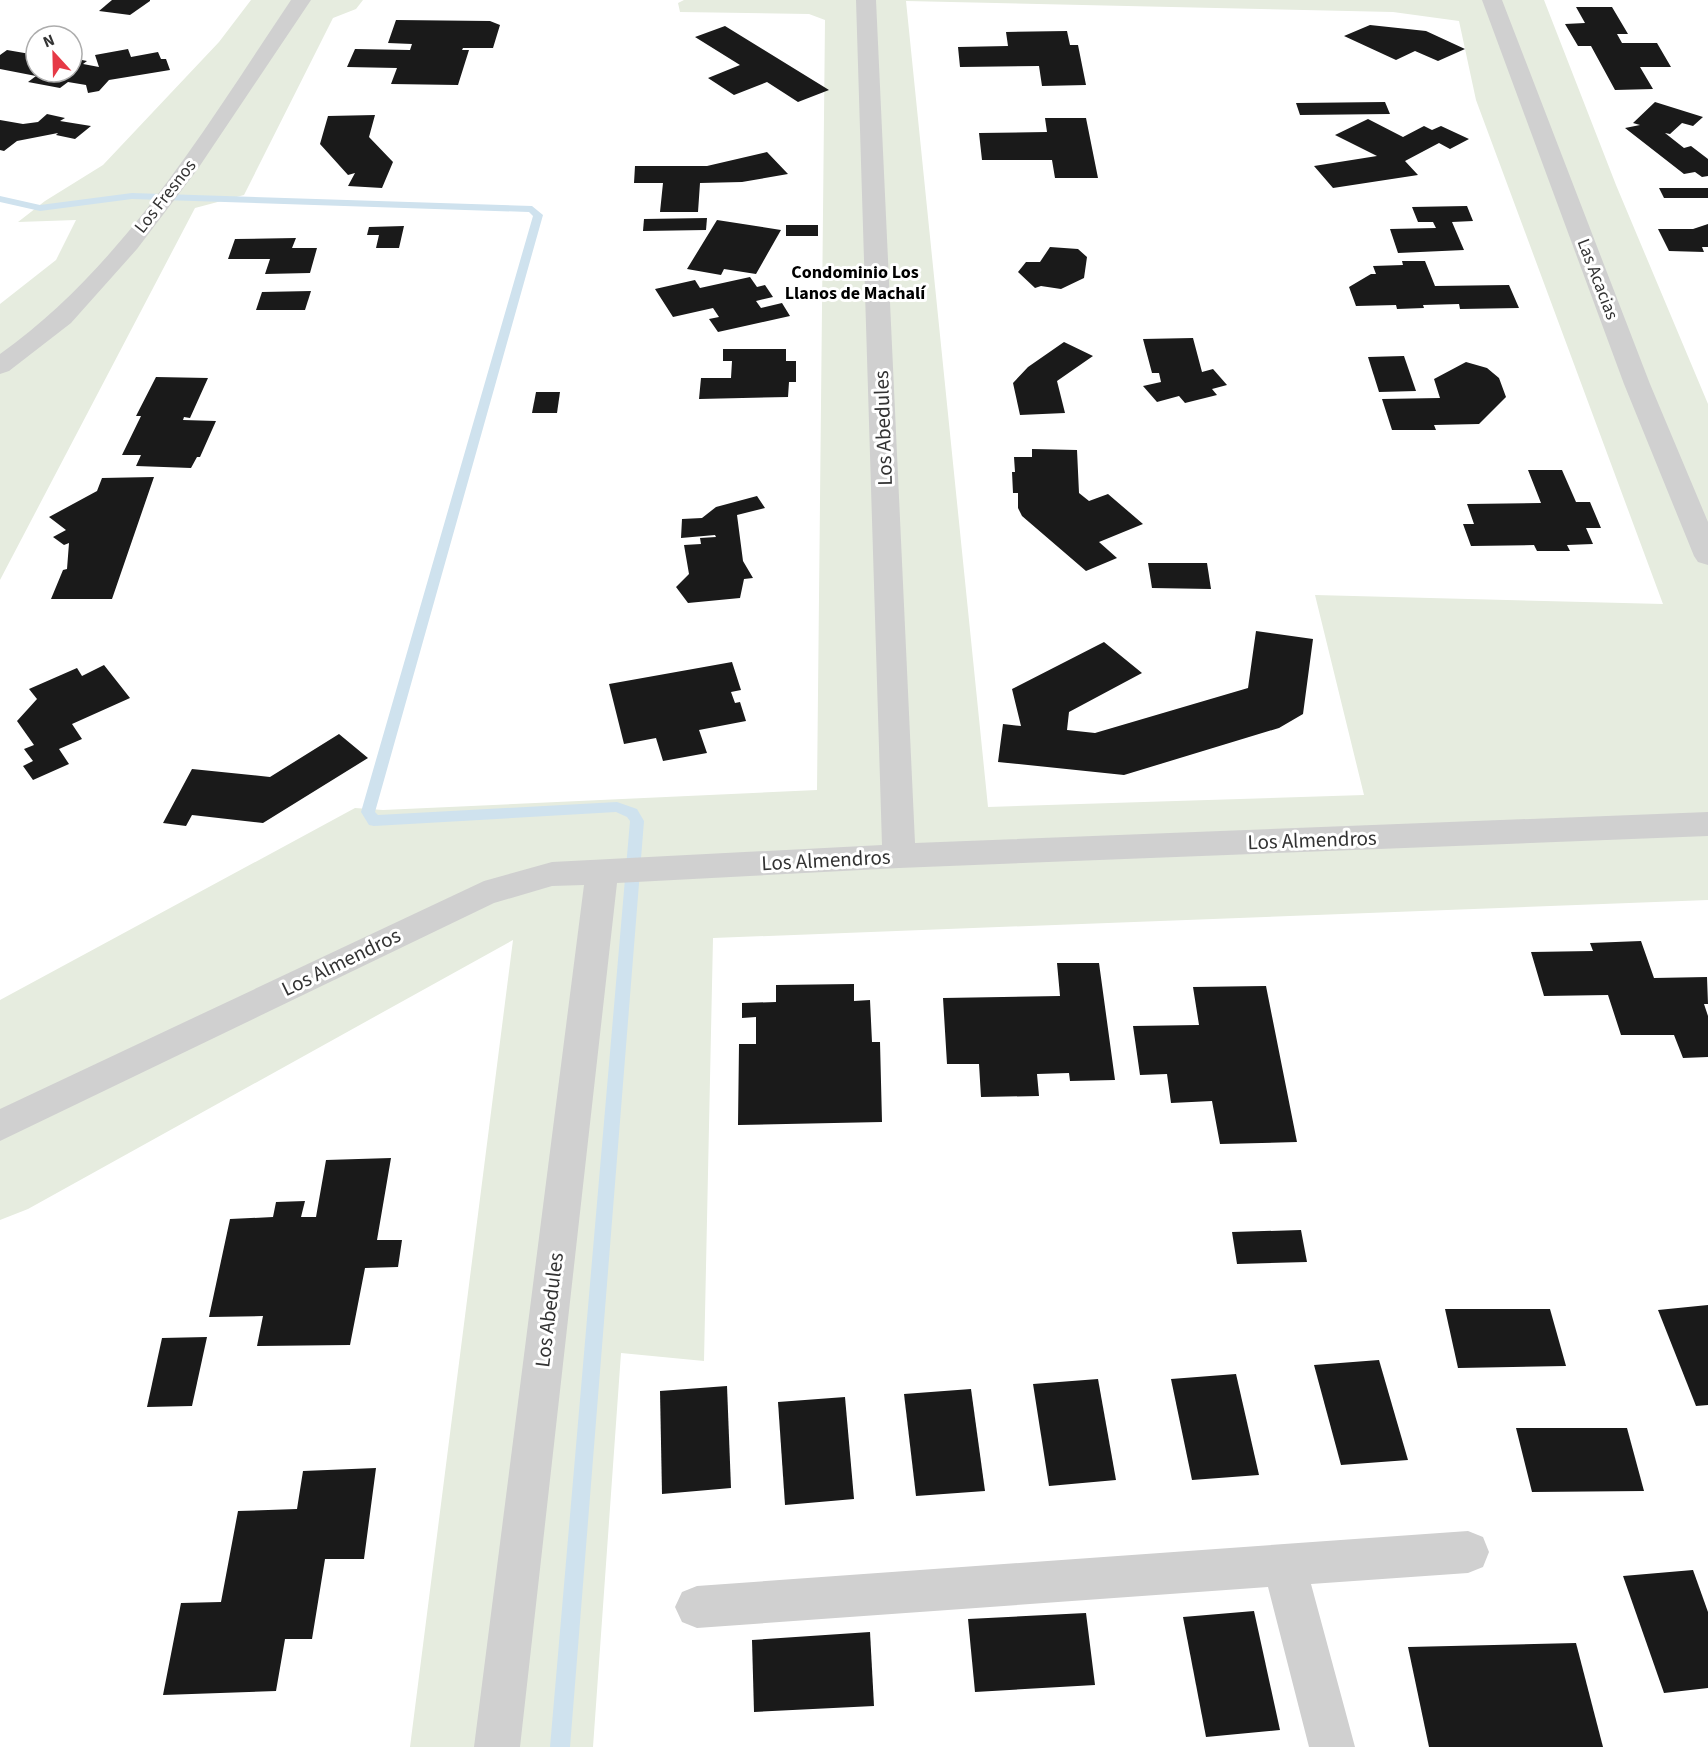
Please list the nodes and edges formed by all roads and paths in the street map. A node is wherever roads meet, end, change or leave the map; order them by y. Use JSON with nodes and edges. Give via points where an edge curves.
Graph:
{"nodes":[{"id":1,"x":301,"y":0,"type":"edge"},
{"id":2,"x":866,"y":0,"type":"edge"},
{"id":3,"x":1492,"y":0,"type":"edge"},
{"id":4,"x":0,"y":366,"type":"edge"},
{"id":5,"x":1708,"y":556,"type":"edge"},
{"id":6,"x":1708,"y":824,"type":"edge"},
{"id":7,"x":899,"y":856,"type":"junction"},
{"id":8,"x":602,"y":873,"type":"junction"},
{"id":9,"x":0,"y":1126,"type":"edge"},
{"id":10,"x":1468,"y":1552,"type":"dead end"},
{"id":11,"x":1284,"y":1565,"type":"junction"},
{"id":12,"x":697,"y":1607,"type":"dead end"},
{"id":13,"x":496,"y":1747,"type":"edge"},
{"id":14,"x":1332,"y":1747,"type":"edge"}],
"edges":[{"from":1,"to":4,"type":"street","name":"Los Fresnos","via":[[187,170],[128,242],[60,320]]},
{"from":2,"to":7,"type":"street","name":"Los Abedules"},
{"from":3,"to":5,"type":"street","name":"Las Acacias","via":[[1637,384]]},
{"from":6,"to":7,"type":"street","name":"Los Almendros"},
{"from":7,"to":8,"type":"street","name":"Los Almendros"},
{"from":8,"to":9,"type":"street","name":"Los Almendros","via":[[552,874],[484,893]]},
{"from":8,"to":13,"type":"street","name":"Los Abedules"},
{"from":10,"to":11,"type":"street"},
{"from":11,"to":12,"type":"street"},
{"from":11,"to":14,"type":"street"}]}
